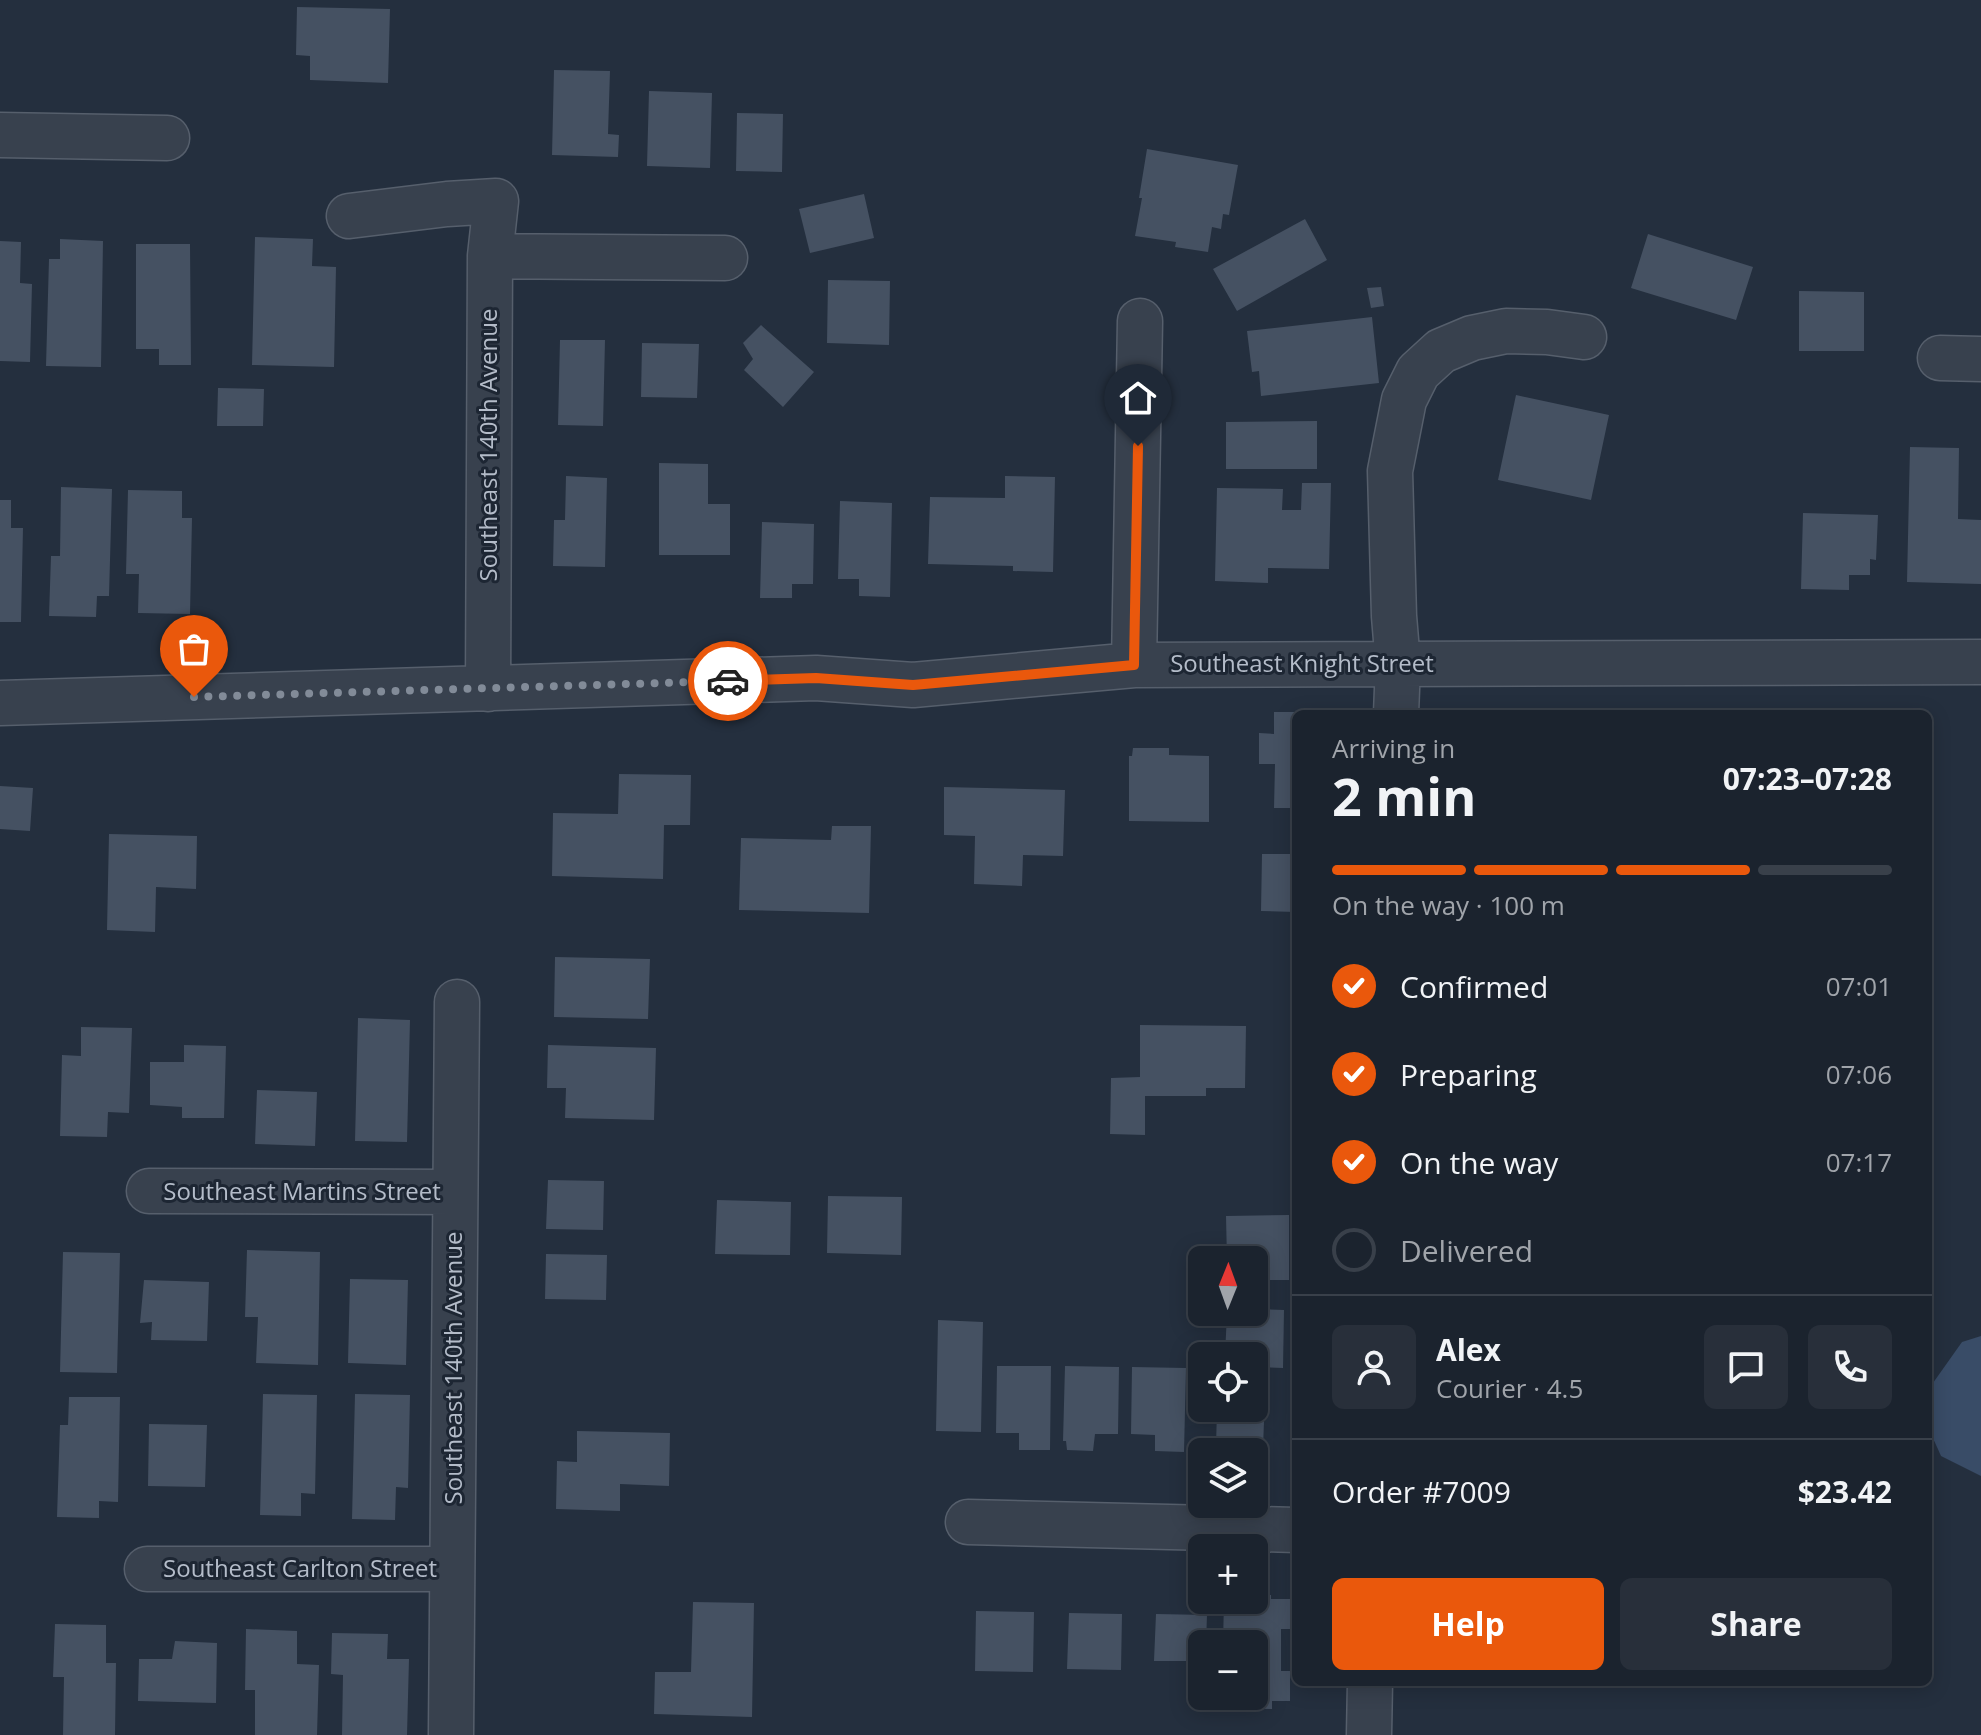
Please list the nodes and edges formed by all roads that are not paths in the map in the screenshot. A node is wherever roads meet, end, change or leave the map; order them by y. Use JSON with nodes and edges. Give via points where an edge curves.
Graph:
{"nodes":[{"id":1,"x":0,"y":135,"type":"edge"},
{"id":2,"x":167,"y":138,"type":"dead end"},
{"id":3,"x":349,"y":216,"type":"dead end"},
{"id":4,"x":490,"y":256,"type":"junction"},
{"id":5,"x":725,"y":258,"type":"dead end"},
{"id":6,"x":1140,"y":321,"type":"dead end"},
{"id":7,"x":1584,"y":337,"type":"dead end"},
{"id":8,"x":1981,"y":662,"type":"edge"},
{"id":9,"x":1398,"y":664,"type":"junction"},
{"id":10,"x":1134,"y":665,"type":"junction"},
{"id":11,"x":488,"y":689,"type":"junction"},
{"id":12,"x":0,"y":703,"type":"edge"},
{"id":13,"x":1396,"y":710,"type":"edge"},
{"id":14,"x":457,"y":1002,"type":"dead end"},
{"id":15,"x":149,"y":1191,"type":"dead end"},
{"id":16,"x":455,"y":1192,"type":"junction"},
{"id":17,"x":968,"y":1522,"type":"dead end"},
{"id":18,"x":1292,"y":1530,"type":"edge"},
{"id":19,"x":147,"y":1569,"type":"dead end"},
{"id":20,"x":452,"y":1569,"type":"junction"},
{"id":21,"x":1370,"y":1686,"type":"edge"},
{"id":22,"x":451,"y":1735,"type":"edge"},
{"id":23,"x":1369,"y":1735,"type":"edge"}],
"edges":[{"from":1,"to":2,"type":"street"},
{"from":3,"to":4,"type":"street","name":"Southeast 140th Avenue","via":[[496,201]]},
{"from":4,"to":5,"type":"street"},
{"from":4,"to":11,"type":"street","name":"Southeast 140th Avenue"},
{"from":6,"to":10,"type":"street"},
{"from":7,"to":9,"type":"street","via":[[1506,331],[1472,338],[1441,351],[1418,372],[1404,400],[1390,471]]},
{"from":8,"to":9,"type":"street","name":"Southeast Knight Street"},
{"from":9,"to":10,"type":"street","name":"Southeast Knight Street"},
{"from":9,"to":13,"type":"street"},
{"from":10,"to":11,"type":"street","name":"Southeast Knight Street","via":[[913,685],[816,678]]},
{"from":11,"to":12,"type":"street","name":"Southeast Knight Street"},
{"from":14,"to":16,"type":"street","name":"Southeast 140th Avenue"},
{"from":15,"to":16,"type":"street","name":"Southeast Martins Street"},
{"from":16,"to":20,"type":"street","name":"Southeast 140th Avenue"},
{"from":17,"to":18,"type":"street"},
{"from":19,"to":20,"type":"street","name":"Southeast Carlton Street"},
{"from":20,"to":22,"type":"street","name":"Southeast 140th Avenue"},
{"from":21,"to":23,"type":"street"}]}
